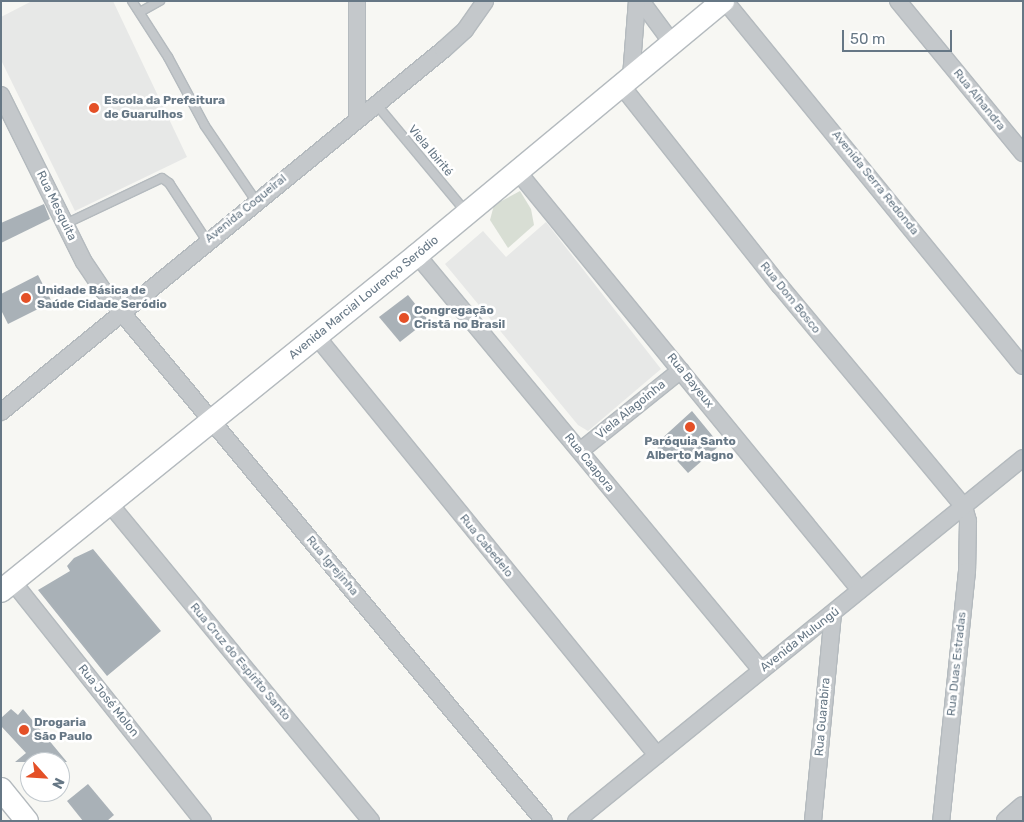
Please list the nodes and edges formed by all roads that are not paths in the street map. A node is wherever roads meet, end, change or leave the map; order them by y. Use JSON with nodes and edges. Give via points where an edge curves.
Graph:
{"nodes":[{"id":1,"x":132,"y":1,"type":"edge"},
{"id":2,"x":160,"y":1,"type":"edge"},
{"id":3,"x":357,"y":1,"type":"edge"},
{"id":4,"x":485,"y":1,"type":"edge"},
{"id":5,"x":637,"y":1,"type":"edge"},
{"id":6,"x":641,"y":1,"type":"edge"},
{"id":7,"x":724,"y":1,"type":"edge"},
{"id":8,"x":898,"y":1,"type":"edge"},
{"id":9,"x":140,"y":12,"type":"junction"},
{"id":10,"x":672,"y":44,"type":"junction"},
{"id":11,"x":626,"y":81,"type":"junction"},
{"id":12,"x":1,"y":95,"type":"edge"},
{"id":13,"x":376,"y":104,"type":"junction"},
{"id":14,"x":357,"y":119,"type":"junction"},
{"id":15,"x":1023,"y":153,"type":"edge"},
{"id":16,"x":518,"y":172,"type":"junction"},
{"id":17,"x":256,"y":202,"type":"junction"},
{"id":18,"x":467,"y":212,"type":"junction"},
{"id":19,"x":65,"y":224,"type":"junction"},
{"id":20,"x":207,"y":241,"type":"junction"},
{"id":21,"x":417,"y":255,"type":"junction"},
{"id":22,"x":120,"y":312,"type":"junction"},
{"id":23,"x":317,"y":337,"type":"junction"},
{"id":24,"x":1023,"y":366,"type":"edge"},
{"id":25,"x":681,"y":370,"type":"junction"},
{"id":26,"x":1,"y":412,"type":"edge"},
{"id":27,"x":212,"y":422,"type":"junction"},
{"id":28,"x":580,"y":451,"type":"junction"},
{"id":29,"x":1023,"y":458,"type":"edge"},
{"id":30,"x":109,"y":503,"type":"junction"},
{"id":31,"x":964,"y":507,"type":"junction"},
{"id":32,"x":7,"y":587,"type":"edge"},
{"id":33,"x":860,"y":590,"type":"junction"},
{"id":34,"x":833,"y":614,"type":"junction"},
{"id":35,"x":761,"y":670,"type":"junction"},
{"id":36,"x":658,"y":755,"type":"junction"},
{"id":37,"x":5,"y":800,"type":"edge"},
{"id":38,"x":1023,"y":807,"type":"edge"},
{"id":39,"x":814,"y":815,"type":"edge"},
{"id":40,"x":27,"y":821,"type":"edge"},
{"id":41,"x":203,"y":821,"type":"edge"},
{"id":42,"x":371,"y":821,"type":"edge"},
{"id":43,"x":544,"y":821,"type":"edge"},
{"id":44,"x":576,"y":821,"type":"edge"},
{"id":45,"x":800,"y":821,"type":"edge"},
{"id":46,"x":941,"y":821,"type":"edge"},
{"id":47,"x":1007,"y":821,"type":"edge"}],
"edges":[{"from":1,"to":9,"type":"lane"},
{"from":2,"to":9,"type":"lane"},
{"from":3,"to":14,"type":"street"},
{"from":4,"to":13,"type":"street","name":"Avenida Coqueiral","via":[[465,30]]},
{"from":5,"to":11,"type":"street"},
{"from":6,"to":10,"type":"street"},
{"from":7,"to":10,"type":"main road","name":"Avenida Marcial Lourenço Seródio"},
{"from":7,"to":24,"type":"street","name":"Avenida Serra Redonda"},
{"from":8,"to":15,"type":"street","name":"Rua Alhandra"},
{"from":9,"to":17,"type":"lane","via":[[201,119]]},
{"from":10,"to":11,"type":"main road","name":"Avenida Marcial Lourenço Seródio"},
{"from":11,"to":16,"type":"main road","name":"Avenida Marcial Lourenço Seródio"},
{"from":11,"to":31,"type":"street","name":"Rua Dom Bosco","via":[[780,286]]},
{"from":12,"to":19,"type":"street","name":"Rua Mesquita"},
{"from":13,"to":14,"type":"street","name":"Avenida Coqueiral"},
{"from":13,"to":18,"type":"lane","name":"Viela Ibirité"},
{"from":14,"to":17,"type":"street","name":"Avenida Coqueiral"},
{"from":16,"to":18,"type":"main road","name":"Avenida Marcial Lourenço Seródio"},
{"from":16,"to":25,"type":"street","name":"Rua Bayeux"},
{"from":17,"to":20,"type":"street","name":"Avenida Coqueiral"},
{"from":18,"to":21,"type":"main road","name":"Avenida Marcial Lourenço Seródio"},
{"from":19,"to":20,"type":"lane","via":[[162,178],[169,183]]},
{"from":19,"to":22,"type":"street","name":"Rua Mesquita","via":[[84,262]]},
{"from":20,"to":22,"type":"street","name":"Avenida Coqueiral"},
{"from":21,"to":23,"type":"main road","name":"Avenida Marcial Lourenço Seródio"},
{"from":21,"to":28,"type":"street","name":"Rua Caapora"},
{"from":22,"to":26,"type":"street","name":"Avenida Coqueiral"},
{"from":22,"to":27,"type":"street","name":"Rua Igrejinha"},
{"from":23,"to":27,"type":"main road","name":"Avenida Marcial Lourenço Seródio"},
{"from":23,"to":36,"type":"street","name":"Rua Cabedelo"},
{"from":25,"to":28,"type":"street","name":"Viela Alagoinha"},
{"from":25,"to":33,"type":"street","name":"Rua Bayeux"},
{"from":27,"to":30,"type":"main road","name":"Avenida Marcial Lourenço Seródio"},
{"from":27,"to":43,"type":"street","name":"Rua Igrejinha"},
{"from":28,"to":35,"type":"street","name":"Rua Caapora"},
{"from":29,"to":31,"type":"street","name":"Avenida Mulungú"},
{"from":30,"to":32,"type":"main road","name":"Avenida Marcial Lourenço Seródio"},
{"from":30,"to":42,"type":"street","name":"Rua Cruz do Espírito Santo"},
{"from":31,"to":33,"type":"street","name":"Avenida Mulungú"},
{"from":31,"to":46,"type":"street","name":"Rua Duas Estradas","via":[[968,522],[967,571]]},
{"from":32,"to":41,"type":"street","name":"Rua José Molon"},
{"from":33,"to":34,"type":"street","name":"Avenida Mulungú"},
{"from":34,"to":35,"type":"street","name":"Avenida Mulungú"},
{"from":34,"to":39,"type":"street","name":"Rua Guarabira"},
{"from":35,"to":36,"type":"street","name":"Avenida Mulungú"},
{"from":36,"to":44,"type":"street","name":"Avenida Mulungú"},
{"from":37,"to":40,"type":"main road"},
{"from":38,"to":47,"type":"street"},
{"from":39,"to":45,"type":"street"}]}
